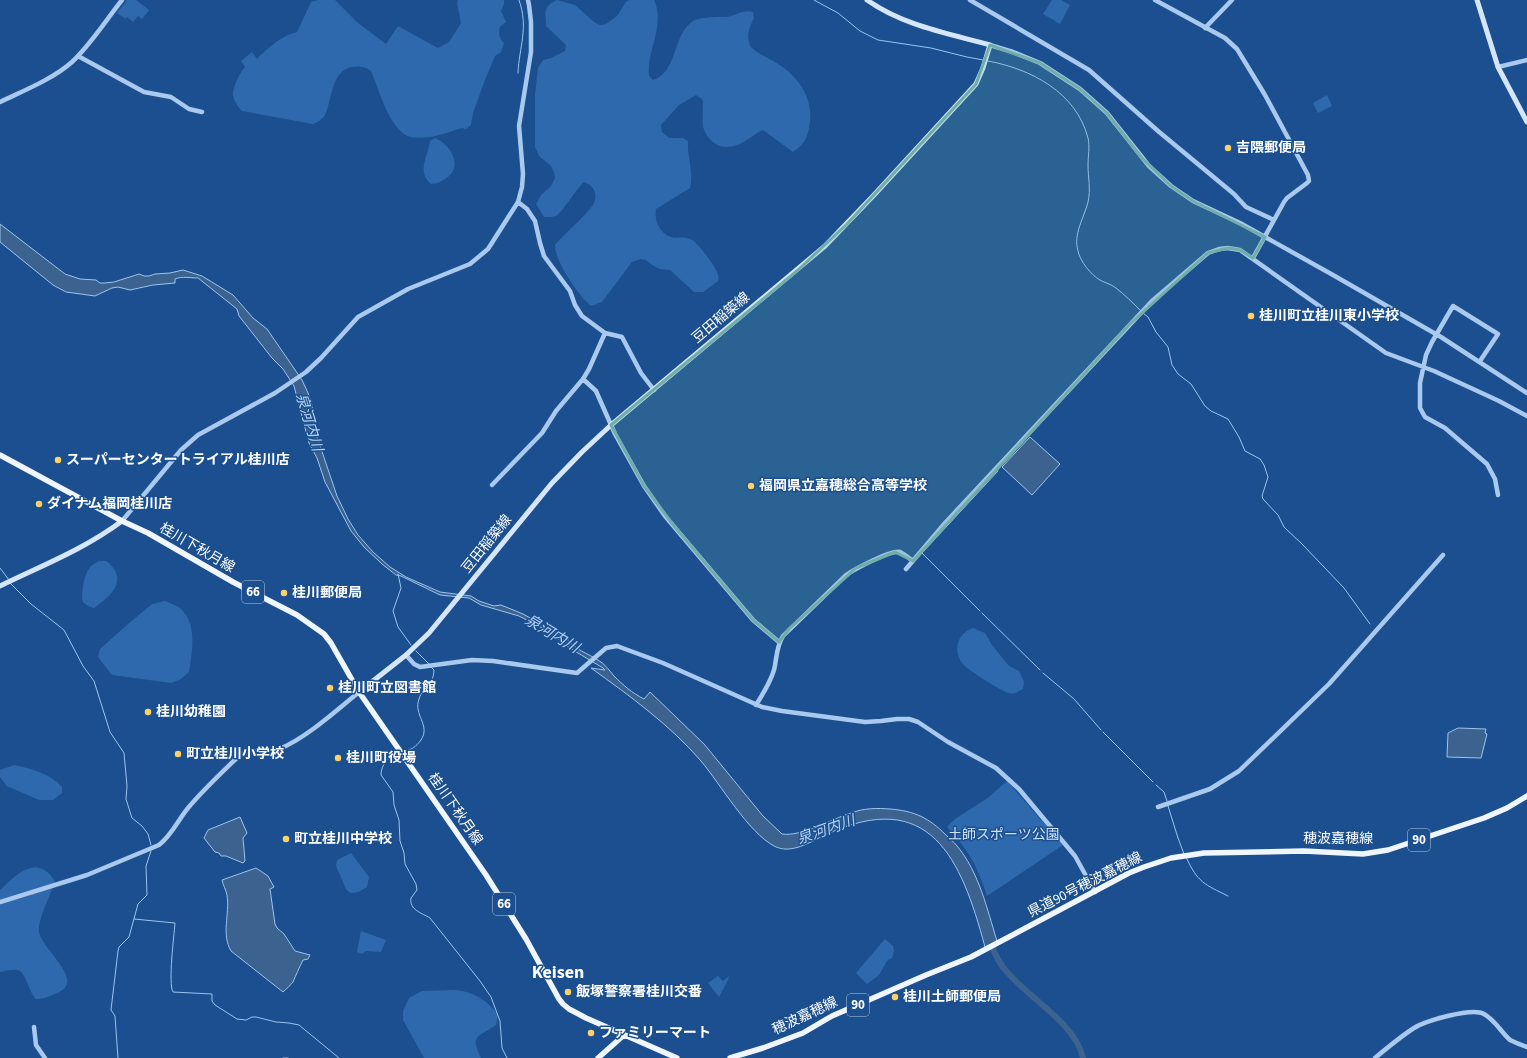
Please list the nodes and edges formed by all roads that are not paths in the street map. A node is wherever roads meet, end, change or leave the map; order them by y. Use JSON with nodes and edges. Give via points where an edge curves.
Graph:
{"nodes":[{"id":1,"x":122,"y":0,"type":"edge"},
{"id":2,"x":528,"y":0,"type":"edge"},
{"id":3,"x":867,"y":0,"type":"edge"},
{"id":4,"x":970,"y":0,"type":"edge"},
{"id":5,"x":1155,"y":0,"type":"edge"},
{"id":6,"x":1232,"y":0,"type":"edge"},
{"id":7,"x":1477,"y":0,"type":"edge"},
{"id":8,"x":1205,"y":28,"type":"junction"},
{"id":9,"x":990,"y":45,"type":"junction"},
{"id":10,"x":78,"y":56,"type":"junction"},
{"id":11,"x":1527,"y":60,"type":"edge"},
{"id":12,"x":1498,"y":67,"type":"junction"},
{"id":13,"x":0,"y":102,"type":"edge"},
{"id":14,"x":202,"y":112,"type":"dead end"},
{"id":15,"x":1527,"y":122,"type":"edge"},
{"id":16,"x":518,"y":202,"type":"junction"},
{"id":17,"x":1274,"y":220,"type":"junction"},
{"id":18,"x":1265,"y":237,"type":"junction"},
{"id":19,"x":1253,"y":258,"type":"junction"},
{"id":20,"x":605,"y":333,"type":"junction"},
{"id":21,"x":1480,"y":361,"type":"junction"},
{"id":22,"x":1424,"y":367,"type":"junction"},
{"id":23,"x":583,"y":379,"type":"junction"},
{"id":24,"x":654,"y":390,"type":"junction"},
{"id":25,"x":1527,"y":393,"type":"edge"},
{"id":26,"x":1527,"y":416,"type":"edge"},
{"id":27,"x":611,"y":425,"type":"junction"},
{"id":28,"x":0,"y":456,"type":"edge"},
{"id":29,"x":492,"y":485,"type":"dead end"},
{"id":30,"x":1498,"y":495,"type":"dead end"},
{"id":31,"x":122,"y":521,"type":"junction"},
{"id":32,"x":1443,"y":555,"type":"dead end"},
{"id":33,"x":913,"y":561,"type":"junction"},
{"id":34,"x":906,"y":569,"type":"dead end"},
{"id":35,"x":0,"y":586,"type":"edge"},
{"id":36,"x":779,"y":642,"type":"junction"},
{"id":37,"x":406,"y":655,"type":"junction"},
{"id":38,"x":359,"y":692,"type":"junction"},
{"id":39,"x":756,"y":705,"type":"junction"},
{"id":40,"x":1527,"y":796,"type":"edge"},
{"id":41,"x":1158,"y":807,"type":"dead end"},
{"id":42,"x":1186,"y":855,"type":"joint"},
{"id":43,"x":1095,"y":892,"type":"junction"},
{"id":44,"x":0,"y":902,"type":"edge"},
{"id":45,"x":998,"y":944,"type":"joint"},
{"id":46,"x":34,"y":1027,"type":"dead end"},
{"id":47,"x":624,"y":1035,"type":"junction"},
{"id":48,"x":1527,"y":1047,"type":"edge"},
{"id":49,"x":44,"y":1058,"type":"edge"},
{"id":50,"x":598,"y":1058,"type":"edge"},
{"id":51,"x":677,"y":1058,"type":"edge"},
{"id":52,"x":730,"y":1058,"type":"edge"},
{"id":53,"x":1375,"y":1058,"type":"edge"}],
"edges":[{"from":1,"to":10,"type":"street"},
{"from":2,"to":16,"type":"street","via":[[531,52],[519,126],[523,174]]},
{"from":3,"to":9,"type":"main road","via":[[894,16],[915,24]]},
{"from":4,"to":17,"type":"street","via":[[1089,70],[1246,207]]},
{"from":5,"to":8,"type":"street"},
{"from":6,"to":8,"type":"street"},
{"from":7,"to":12,"type":"main road"},
{"from":8,"to":17,"type":"street","via":[[1225,38],[1244,59],[1308,175],[1309,181],[1287,198]]},
{"from":9,"to":18,"type":"street","via":[[1040,63],[1080,89],[1103,109],[1142,158],[1171,186],[1193,201]]},
{"from":9,"to":24,"type":"main road","name":"豆田稲築線","via":[[978,80],[964,98],[825,246]]},
{"from":10,"to":13,"type":"street","via":[[62,69]]},
{"from":10,"to":14,"type":"street","via":[[144,92],[171,97],[189,110]]},
{"from":11,"to":12,"type":"street"},
{"from":12,"to":15,"type":"main road"},
{"from":16,"to":20,"type":"street","via":[[527,209],[535,221],[544,256],[570,291],[582,316]]},
{"from":16,"to":31,"type":"street","via":[[488,249],[479,258],[408,290],[358,317],[304,373],[283,388],[198,435],[187,444]]},
{"from":17,"to":18,"type":"street"},
{"from":18,"to":19,"type":"street"},
{"from":18,"to":21,"type":"street"},
{"from":19,"to":22,"type":"street","via":[[1386,353]]},
{"from":19,"to":33,"type":"street","via":[[1240,250],[1228,248],[1212,251],[1163,292],[992,472]]},
{"from":20,"to":23,"type":"street"},
{"from":20,"to":24,"type":"street","via":[[622,337],[641,373]]},
{"from":21,"to":22,"type":"street","via":[[1498,334],[1453,306],[1432,342]]},
{"from":21,"to":25,"type":"street"},
{"from":22,"to":26,"type":"street"},
{"from":22,"to":30,"type":"street","via":[[1420,383],[1422,414],[1445,428],[1487,464],[1495,479]]},
{"from":23,"to":27,"type":"street","via":[[596,391]]},
{"from":23,"to":29,"type":"street","via":[[556,411],[542,433]]},
{"from":24,"to":27,"type":"main road","name":"豆田稲築線"},
{"from":27,"to":36,"type":"street","via":[[644,486],[665,516],[753,620]]},
{"from":27,"to":37,"type":"main road","name":"豆田稲築線","via":[[552,483],[429,634]]},
{"from":28,"to":31,"type":"main road","name":"桂川下秋月線","number":"66"},
{"from":31,"to":35,"type":"main road","via":[[76,551]]},
{"from":31,"to":38,"type":"main road","name":"桂川下秋月線","number":"66","via":[[311,624],[331,643]]},
{"from":32,"to":41,"type":"street","via":[[1329,684],[1239,771],[1210,789]]},
{"from":33,"to":34,"type":"street"},
{"from":33,"to":36,"type":"street","via":[[900,552],[895,552],[856,568],[790,628]]},
{"from":36,"to":39,"type":"street","via":[[774,671]]},
{"from":37,"to":38,"type":"main road","name":"豆田稲築線"},
{"from":37,"to":39,"type":"street","via":[[420,667],[459,661],[492,661],[575,673],[580,672],[611,646],[620,646]]},
{"from":38,"to":44,"type":"street","via":[[285,747],[240,755],[198,796],[159,845],[87,876]]},
{"from":38,"to":47,"type":"main road","name":"桂川下秋月線","number":"66","via":[[486,875],[526,939],[559,999],[574,1012]]},
{"from":39,"to":43,"type":"street","via":[[865,722],[909,719],[926,726],[948,742],[996,768],[1011,781],[1076,856]]},
{"from":40,"to":42,"type":"main road","name":"穂波嘉穂線","number":"90","via":[[1484,818],[1374,853],[1304,851]]},
{"from":42,"to":43,"type":"main road","name":"県道90号穂波嘉穂線","number":"90","via":[[1144,867]]},
{"from":43,"to":45,"type":"main road","name":"県道90号穂波嘉穂線","number":"90"},
{"from":45,"to":52,"type":"main road","name":"穂波嘉穂線","number":"90","via":[[832,1016],[803,1033]]},
{"from":46,"to":49,"type":"street","via":[[36,1046]]},
{"from":47,"to":50,"type":"main road"},
{"from":47,"to":51,"type":"main road","name":"桂川下秋月線","number":"66"},
{"from":48,"to":53,"type":"street","via":[[1509,1039],[1490,1018],[1475,1011],[1415,1027]]}]}
